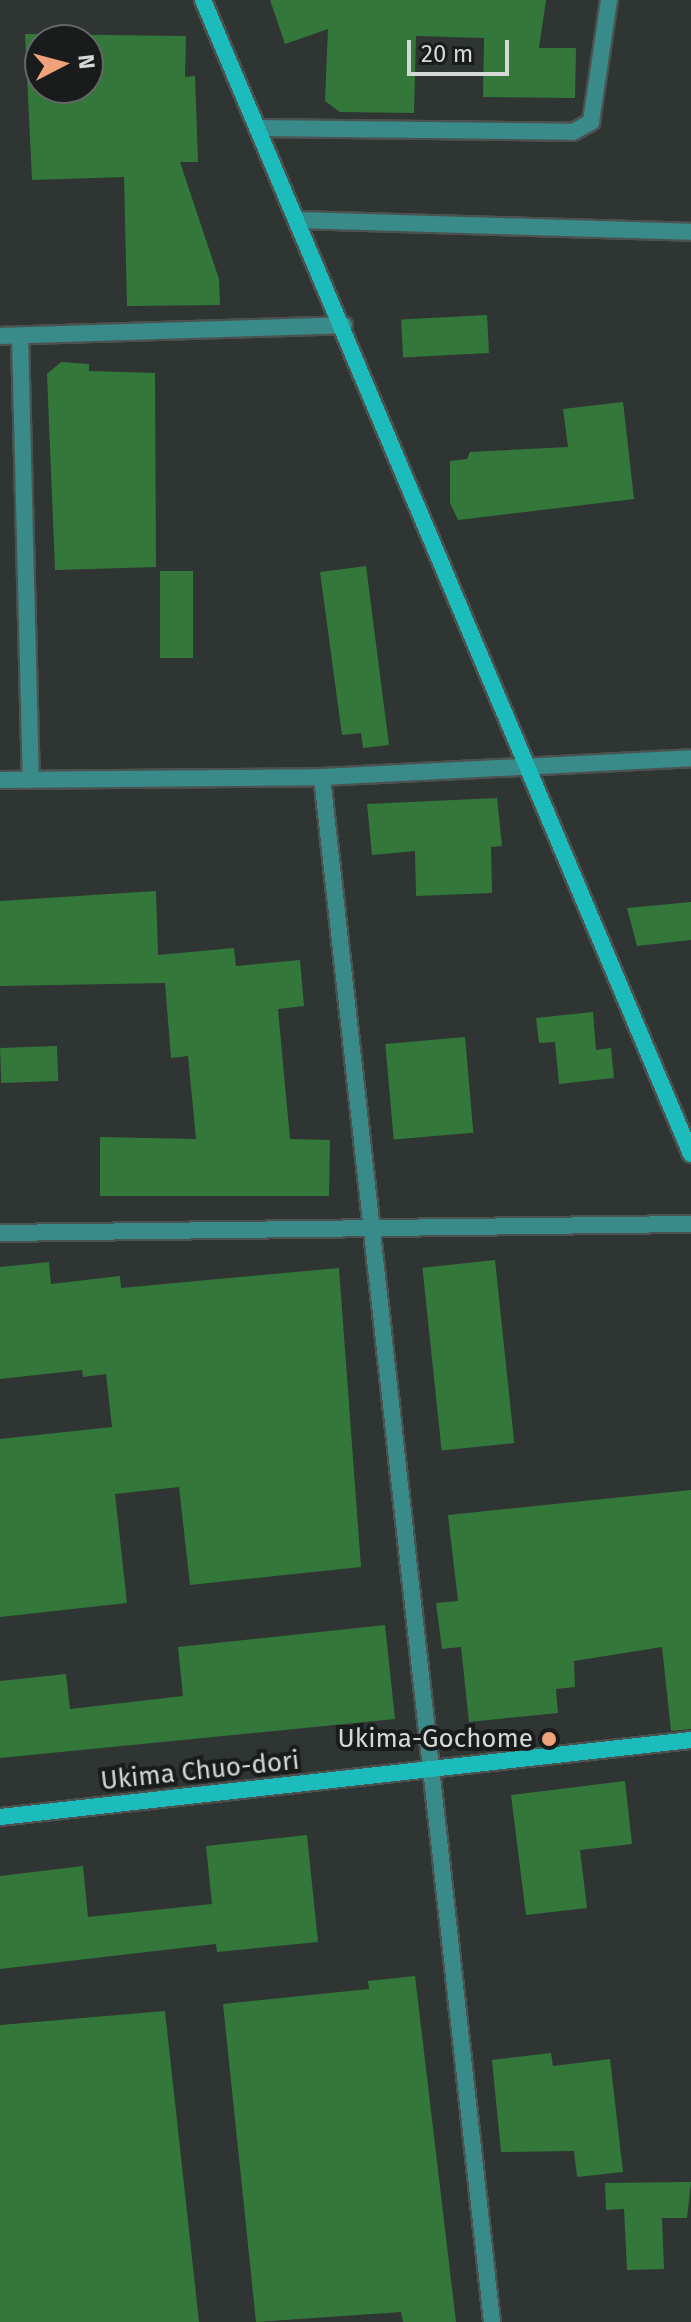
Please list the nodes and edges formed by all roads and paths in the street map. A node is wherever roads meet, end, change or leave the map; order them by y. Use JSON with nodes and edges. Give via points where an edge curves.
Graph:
{"nodes":[{"id":1,"x":203,"y":0,"type":"edge"},
{"id":2,"x":609,"y":0,"type":"edge"},
{"id":3,"x":257,"y":128,"type":"junction"},
{"id":4,"x":298,"y":220,"type":"junction"},
{"id":5,"x":691,"y":232,"type":"edge"},
{"id":6,"x":344,"y":325,"type":"junction"},
{"id":7,"x":0,"y":336,"type":"edge"},
{"id":8,"x":20,"y":336,"type":"junction"},
{"id":9,"x":691,"y":758,"type":"edge"},
{"id":10,"x":529,"y":769,"type":"junction"},
{"id":11,"x":322,"y":777,"type":"junction"},
{"id":12,"x":0,"y":780,"type":"edge"},
{"id":13,"x":31,"y":780,"type":"junction"},
{"id":14,"x":691,"y":1154,"type":"edge"},
{"id":15,"x":371,"y":1224,"type":"junction"},
{"id":16,"x":691,"y":1224,"type":"edge"},
{"id":17,"x":0,"y":1233,"type":"edge"},
{"id":18,"x":691,"y":1740,"type":"edge"},
{"id":19,"x":431,"y":1770,"type":"junction"},
{"id":20,"x":0,"y":1817,"type":"edge"},
{"id":21,"x":492,"y":2322,"type":"edge"}],
"edges":[{"from":1,"to":3,"type":"street"},
{"from":2,"to":3,"type":"street","via":[[591,122],[573,132]]},
{"from":3,"to":4,"type":"street"},
{"from":4,"to":5,"type":"street"},
{"from":4,"to":6,"type":"street"},
{"from":6,"to":8,"type":"street"},
{"from":6,"to":10,"type":"street"},
{"from":7,"to":8,"type":"street"},
{"from":8,"to":13,"type":"street"},
{"from":9,"to":10,"type":"street"},
{"from":10,"to":11,"type":"street"},
{"from":10,"to":14,"type":"street"},
{"from":11,"to":13,"type":"street"},
{"from":11,"to":15,"type":"street"},
{"from":12,"to":13,"type":"street"},
{"from":15,"to":16,"type":"street"},
{"from":15,"to":17,"type":"street"},
{"from":15,"to":19,"type":"street"},
{"from":18,"to":19,"type":"street","name":"Ukima Chuo-dori"},
{"from":19,"to":20,"type":"street","name":"Ukima Chuo-dori"},
{"from":19,"to":21,"type":"street"}]}
